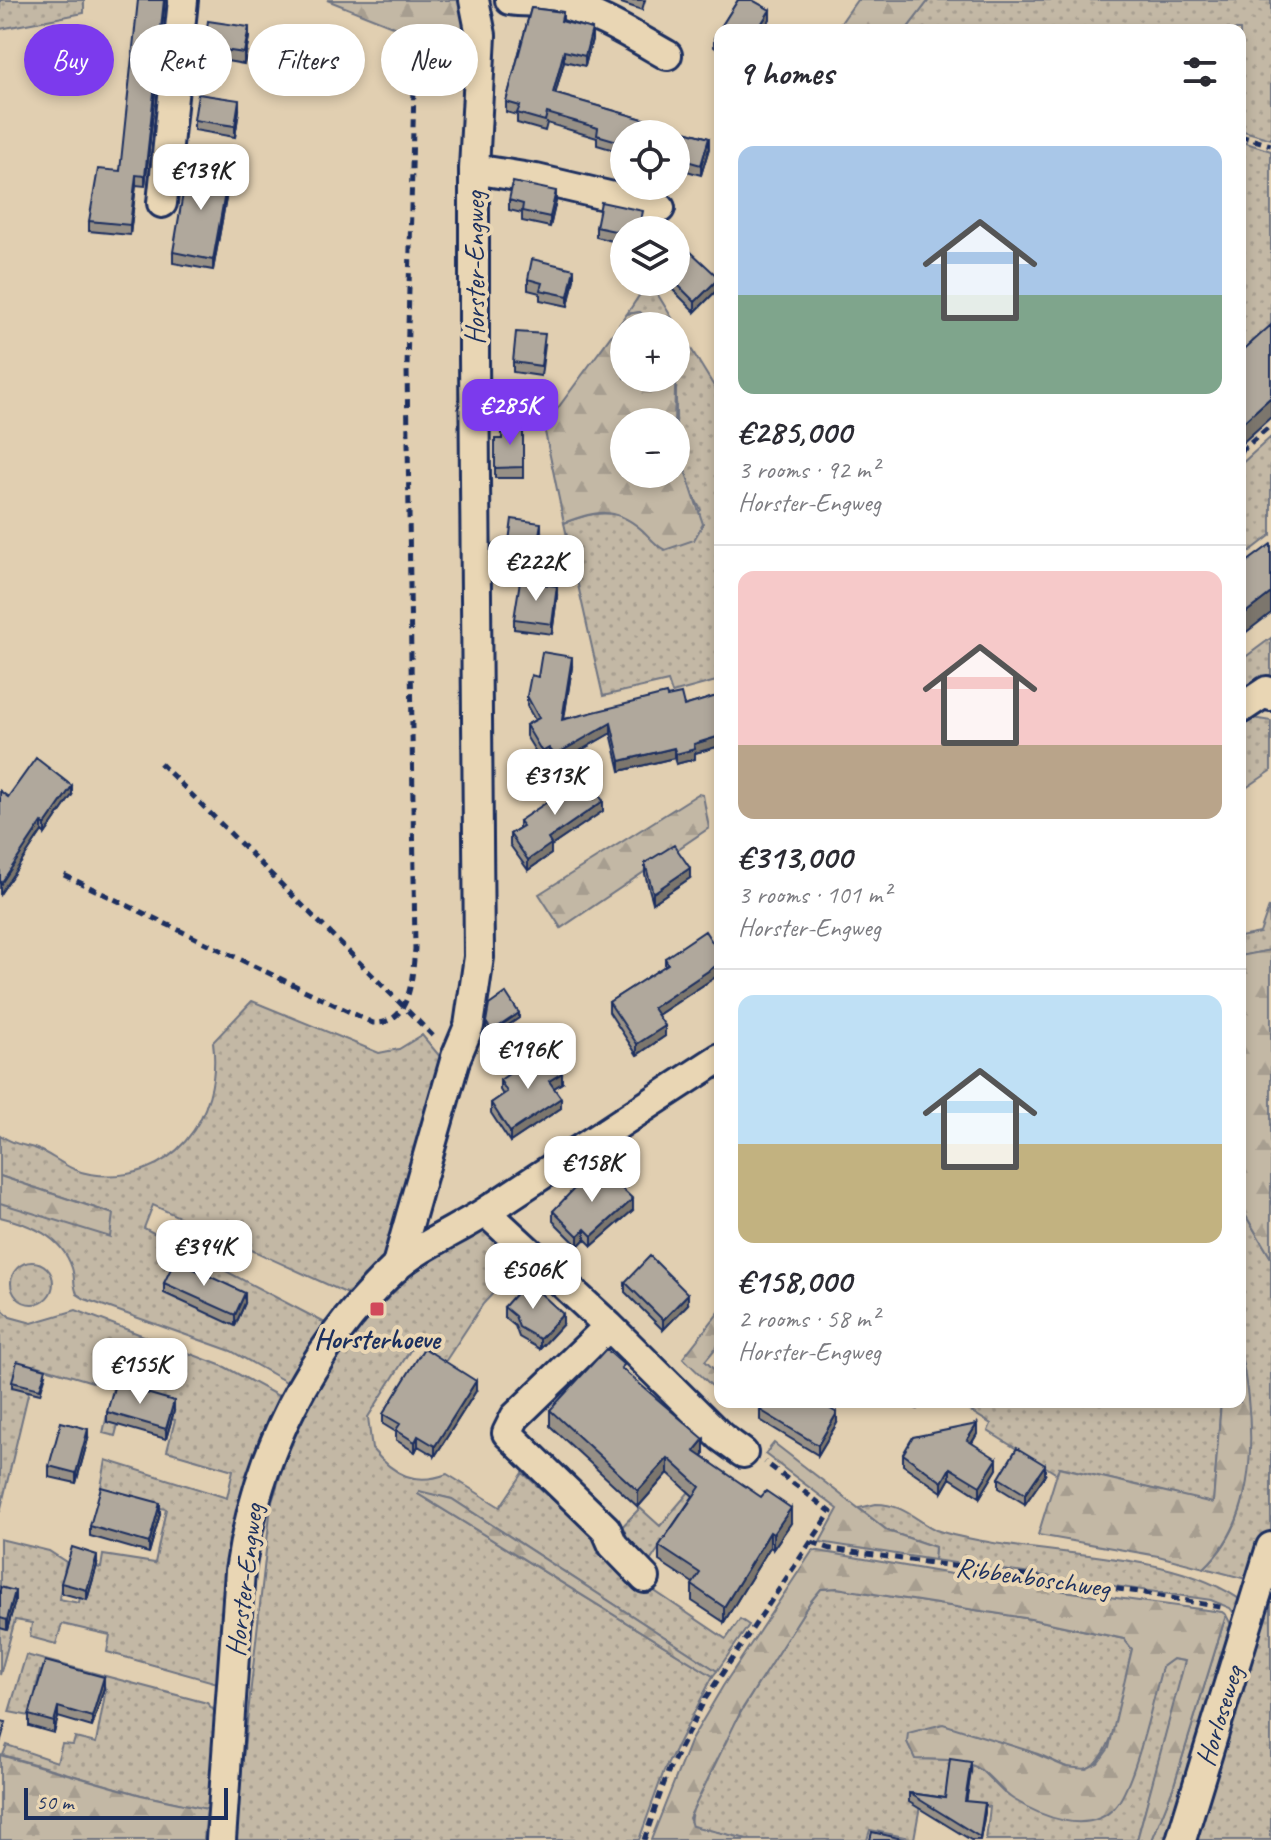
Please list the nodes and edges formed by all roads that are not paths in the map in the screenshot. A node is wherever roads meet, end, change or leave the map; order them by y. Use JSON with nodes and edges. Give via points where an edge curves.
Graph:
{"nodes":[{"id":1,"x":183,"y":0,"type":"edge"},
{"id":2,"x":474,"y":0,"type":"edge"},
{"id":3,"x":510,"y":0,"type":"edge"},
{"id":4,"x":667,"y":55,"type":"dead end"},
{"id":5,"x":474,"y":169,"type":"junction"},
{"id":6,"x":162,"y":203,"type":"dead end"},
{"id":7,"x":660,"y":208,"type":"dead end"},
{"id":8,"x":1269,"y":693,"type":"edge"},
{"id":9,"x":1246,"y":706,"type":"edge"},
{"id":10,"x":714,"y":1062,"type":"edge"},
{"id":11,"x":486,"y":1212,"type":"junction"},
{"id":12,"x":396,"y":1268,"type":"junction"},
{"id":13,"x":609,"y":1326,"type":"junction"},
{"id":14,"x":743,"y":1453,"type":"road end"},
{"id":15,"x":1271,"y":1547,"type":"edge"},
{"id":16,"x":645,"y":1578,"type":"dead end"},
{"id":17,"x":221,"y":1840,"type":"edge"},
{"id":18,"x":1181,"y":1840,"type":"edge"}],
"edges":[{"from":1,"to":6,"type":"street"},
{"from":2,"to":5,"type":"street","name":"Horster-Engweg","via":[[481,35]]},
{"from":3,"to":4,"type":"street","via":[[549,1],[590,14]]},
{"from":5,"to":7,"type":"street","name":"Horster-Engweg"},
{"from":5,"to":12,"type":"street","name":"Horster-Engweg","via":[[479,957],[469,1026]]},
{"from":8,"to":9,"type":"street"},
{"from":10,"to":11,"type":"street","name":"Horster-Engweg"},
{"from":11,"to":12,"type":"street","name":"Horster-Engweg"},
{"from":11,"to":13,"type":"street"},
{"from":12,"to":17,"type":"street","name":"Horster-Engweg","via":[[311,1372],[288,1411],[256,1488],[240,1571]]},
{"from":13,"to":14,"type":"street"},
{"from":13,"to":16,"type":"street","via":[[515,1417],[507,1433],[606,1529],[613,1545]]},
{"from":15,"to":18,"type":"street","name":"Horloseweg"}]}
